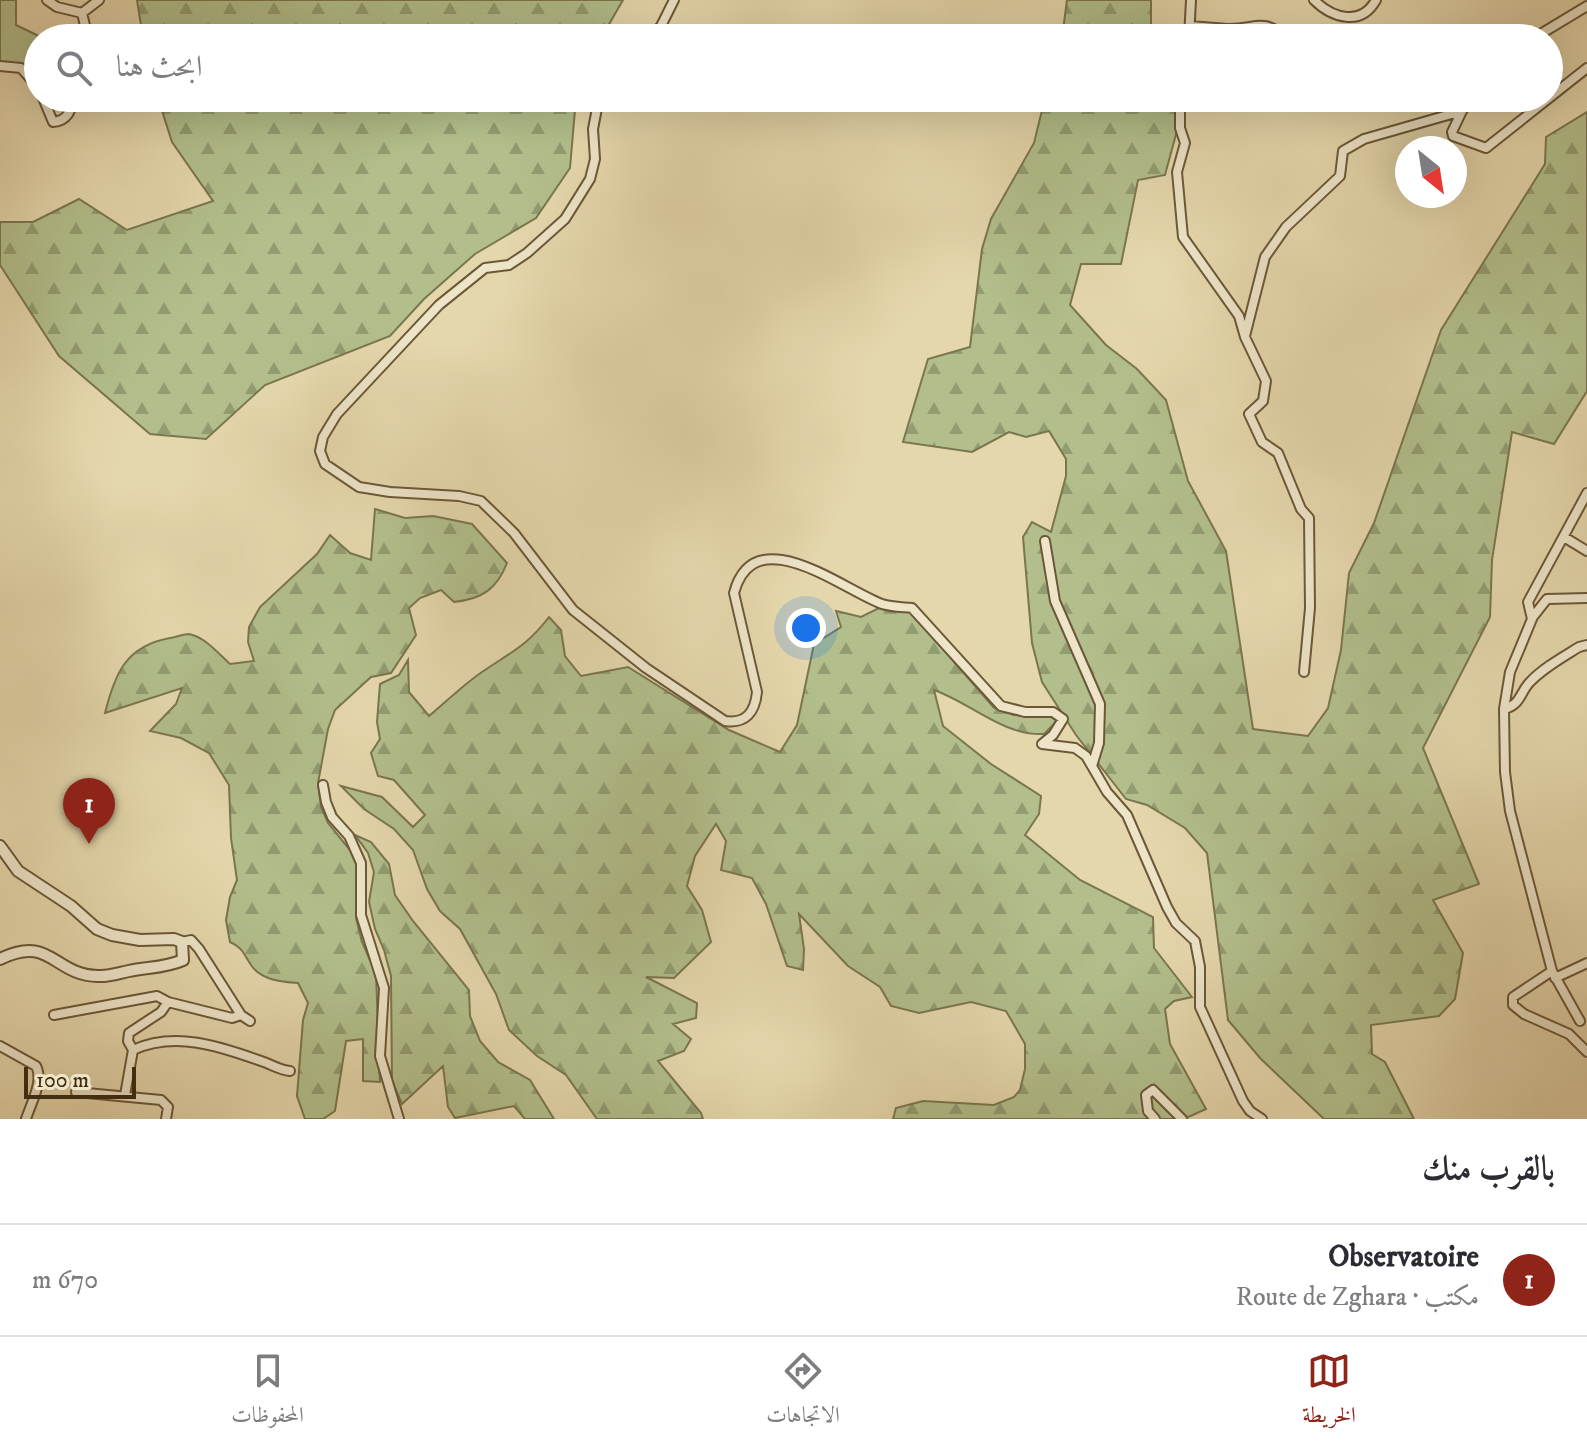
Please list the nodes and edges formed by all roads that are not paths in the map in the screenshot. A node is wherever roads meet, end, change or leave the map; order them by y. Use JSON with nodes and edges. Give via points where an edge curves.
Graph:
{"nodes":[{"id":1,"x":47,"y":0,"type":"edge"},
{"id":2,"x":99,"y":0,"type":"edge"},
{"id":3,"x":674,"y":0,"type":"edge"},
{"id":4,"x":1191,"y":0,"type":"edge"},
{"id":5,"x":1314,"y":0,"type":"edge"},
{"id":6,"x":1376,"y":0,"type":"edge"},
{"id":7,"x":1587,"y":6,"type":"edge"},
{"id":8,"x":82,"y":13,"type":"junction"},
{"id":9,"x":85,"y":24,"type":"edge"},
{"id":10,"x":662,"y":24,"type":"edge"},
{"id":11,"x":1190,"y":24,"type":"edge"},
{"id":12,"x":1557,"y":24,"type":"edge"},
{"id":13,"x":0,"y":66,"type":"edge"},
{"id":14,"x":1587,"y":68,"type":"edge"},
{"id":15,"x":24,"y":71,"type":"edge"},
{"id":16,"x":1563,"y":87,"type":"edge"},
{"id":17,"x":49,"y":112,"type":"edge"},
{"id":18,"x":70,"y":112,"type":"edge"},
{"id":19,"x":596,"y":112,"type":"edge"},
{"id":20,"x":1180,"y":112,"type":"edge"},
{"id":21,"x":1458,"y":112,"type":"edge"},
{"id":22,"x":1462,"y":112,"type":"edge"},
{"id":23,"x":1531,"y":112,"type":"edge"},
{"id":24,"x":1245,"y":337,"type":"junction"},
{"id":25,"x":1587,"y":493,"type":"edge"},
{"id":26,"x":1564,"y":537,"type":"junction"},
{"id":27,"x":1045,"y":541,"type":"dead end"},
{"id":28,"x":1587,"y":551,"type":"edge"},
{"id":29,"x":1587,"y":598,"type":"edge"},
{"id":30,"x":1532,"y":619,"type":"junction"},
{"id":31,"x":1587,"y":645,"type":"edge"},
{"id":32,"x":1304,"y":672,"type":"dead end"},
{"id":33,"x":1504,"y":709,"type":"junction"},
{"id":34,"x":1092,"y":766,"type":"junction"},
{"id":35,"x":323,"y":785,"type":"dead end"},
{"id":36,"x":0,"y":846,"type":"edge"},
{"id":37,"x":182,"y":942,"type":"junction"},
{"id":38,"x":0,"y":959,"type":"edge"},
{"id":39,"x":1587,"y":963,"type":"edge"},
{"id":40,"x":1553,"y":974,"type":"junction"},
{"id":41,"x":168,"y":1002,"type":"junction"},
{"id":42,"x":54,"y":1015,"type":"dead end"},
{"id":43,"x":241,"y":1015,"type":"junction"},
{"id":44,"x":1583,"y":1018,"type":"edge"},
{"id":45,"x":250,"y":1021,"type":"dead end"},
{"id":46,"x":1569,"y":1034,"type":"junction"},
{"id":47,"x":0,"y":1046,"type":"edge"},
{"id":48,"x":133,"y":1050,"type":"junction"},
{"id":49,"x":1587,"y":1052,"type":"edge"},
{"id":50,"x":290,"y":1071,"type":"dead end"},
{"id":51,"x":76,"y":1092,"type":"dead end"},
{"id":52,"x":125,"y":1095,"type":"junction"},
{"id":53,"x":1249,"y":1115,"type":"edge"},
{"id":54,"x":26,"y":1119,"type":"edge"},
{"id":55,"x":166,"y":1119,"type":"edge"},
{"id":56,"x":399,"y":1119,"type":"edge"},
{"id":57,"x":1155,"y":1119,"type":"edge"},
{"id":58,"x":1182,"y":1119,"type":"edge"},
{"id":59,"x":1262,"y":1119,"type":"edge"}],
"edges":[{"from":1,"to":8,"type":"street"},
{"from":2,"to":8,"type":"street"},
{"from":3,"to":10,"type":"street"},
{"from":4,"to":11,"type":"street"},
{"from":5,"to":6,"type":"street","via":[[1340,18],[1358,16]]},
{"from":7,"to":12,"type":"street"},
{"from":8,"to":9,"type":"street"},
{"from":13,"to":15,"type":"street"},
{"from":14,"to":16,"type":"street"},
{"from":17,"to":18,"type":"street","via":[[53,122]]},
{"from":19,"to":34,"type":"street","via":[[590,179],[565,219],[527,253],[509,265],[485,268],[439,305],[337,414],[323,437],[320,451],[325,464],[359,487],[481,501],[514,533],[573,610],[725,721],[747,718],[757,692],[734,593],[738,580],[760,562],[779,558],[884,605],[912,608],[1001,706],[1053,712],[1063,719],[1042,744],[1075,748]]},
{"from":20,"to":24,"type":"street","via":[[1185,143],[1177,172],[1183,237],[1239,316]]},
{"from":21,"to":24,"type":"street","via":[[1364,139],[1343,151],[1340,176],[1286,227],[1265,257]]},
{"from":22,"to":23,"type":"street","via":[[1453,136],[1486,148]]},
{"from":24,"to":32,"type":"street","via":[[1266,381],[1263,401],[1249,414],[1252,426],[1278,453],[1309,518]]},
{"from":25,"to":26,"type":"street"},
{"from":26,"to":28,"type":"street"},
{"from":26,"to":30,"type":"street","via":[[1528,602]]},
{"from":27,"to":34,"type":"street","via":[[1055,601],[1100,704]]},
{"from":29,"to":30,"type":"street","via":[[1547,599]]},
{"from":30,"to":33,"type":"street","via":[[1510,672]]},
{"from":31,"to":33,"type":"street","via":[[1528,683],[1520,700]]},
{"from":33,"to":40,"type":"street","via":[[1510,811]]},
{"from":34,"to":53,"type":"street","via":[[1127,815],[1176,923],[1195,941],[1200,1007]]},
{"from":35,"to":56,"type":"street","via":[[332,817],[349,836],[361,863],[361,915],[384,988],[380,1056]]},
{"from":36,"to":37,"type":"street","via":[[18,871],[97,929],[140,940]]},
{"from":37,"to":38,"type":"street","via":[[183,960],[175,964],[97,976],[69,969],[38,950],[18,950]]},
{"from":37,"to":43,"type":"street","via":[[191,940],[199,949]]},
{"from":39,"to":40,"type":"street"},
{"from":40,"to":44,"type":"street"},
{"from":40,"to":46,"type":"street","via":[[1511,1001],[1524,1014]]},
{"from":41,"to":42,"type":"street","via":[[157,996]]},
{"from":41,"to":43,"type":"street","via":[[232,1018]]},
{"from":41,"to":48,"type":"street","via":[[129,1033]]},
{"from":43,"to":45,"type":"street"},
{"from":44,"to":46,"type":"street"},
{"from":46,"to":49,"type":"street"},
{"from":47,"to":54,"type":"street","via":[[40,1070]]},
{"from":48,"to":50,"type":"street","via":[[184,1040]]},
{"from":48,"to":52,"type":"street"},
{"from":51,"to":52,"type":"street"},
{"from":52,"to":55,"type":"street","via":[[161,1100],[168,1107]]},
{"from":53,"to":59,"type":"street"},
{"from":57,"to":58,"type":"street","via":[[1146,1095],[1153,1090]]}]}
